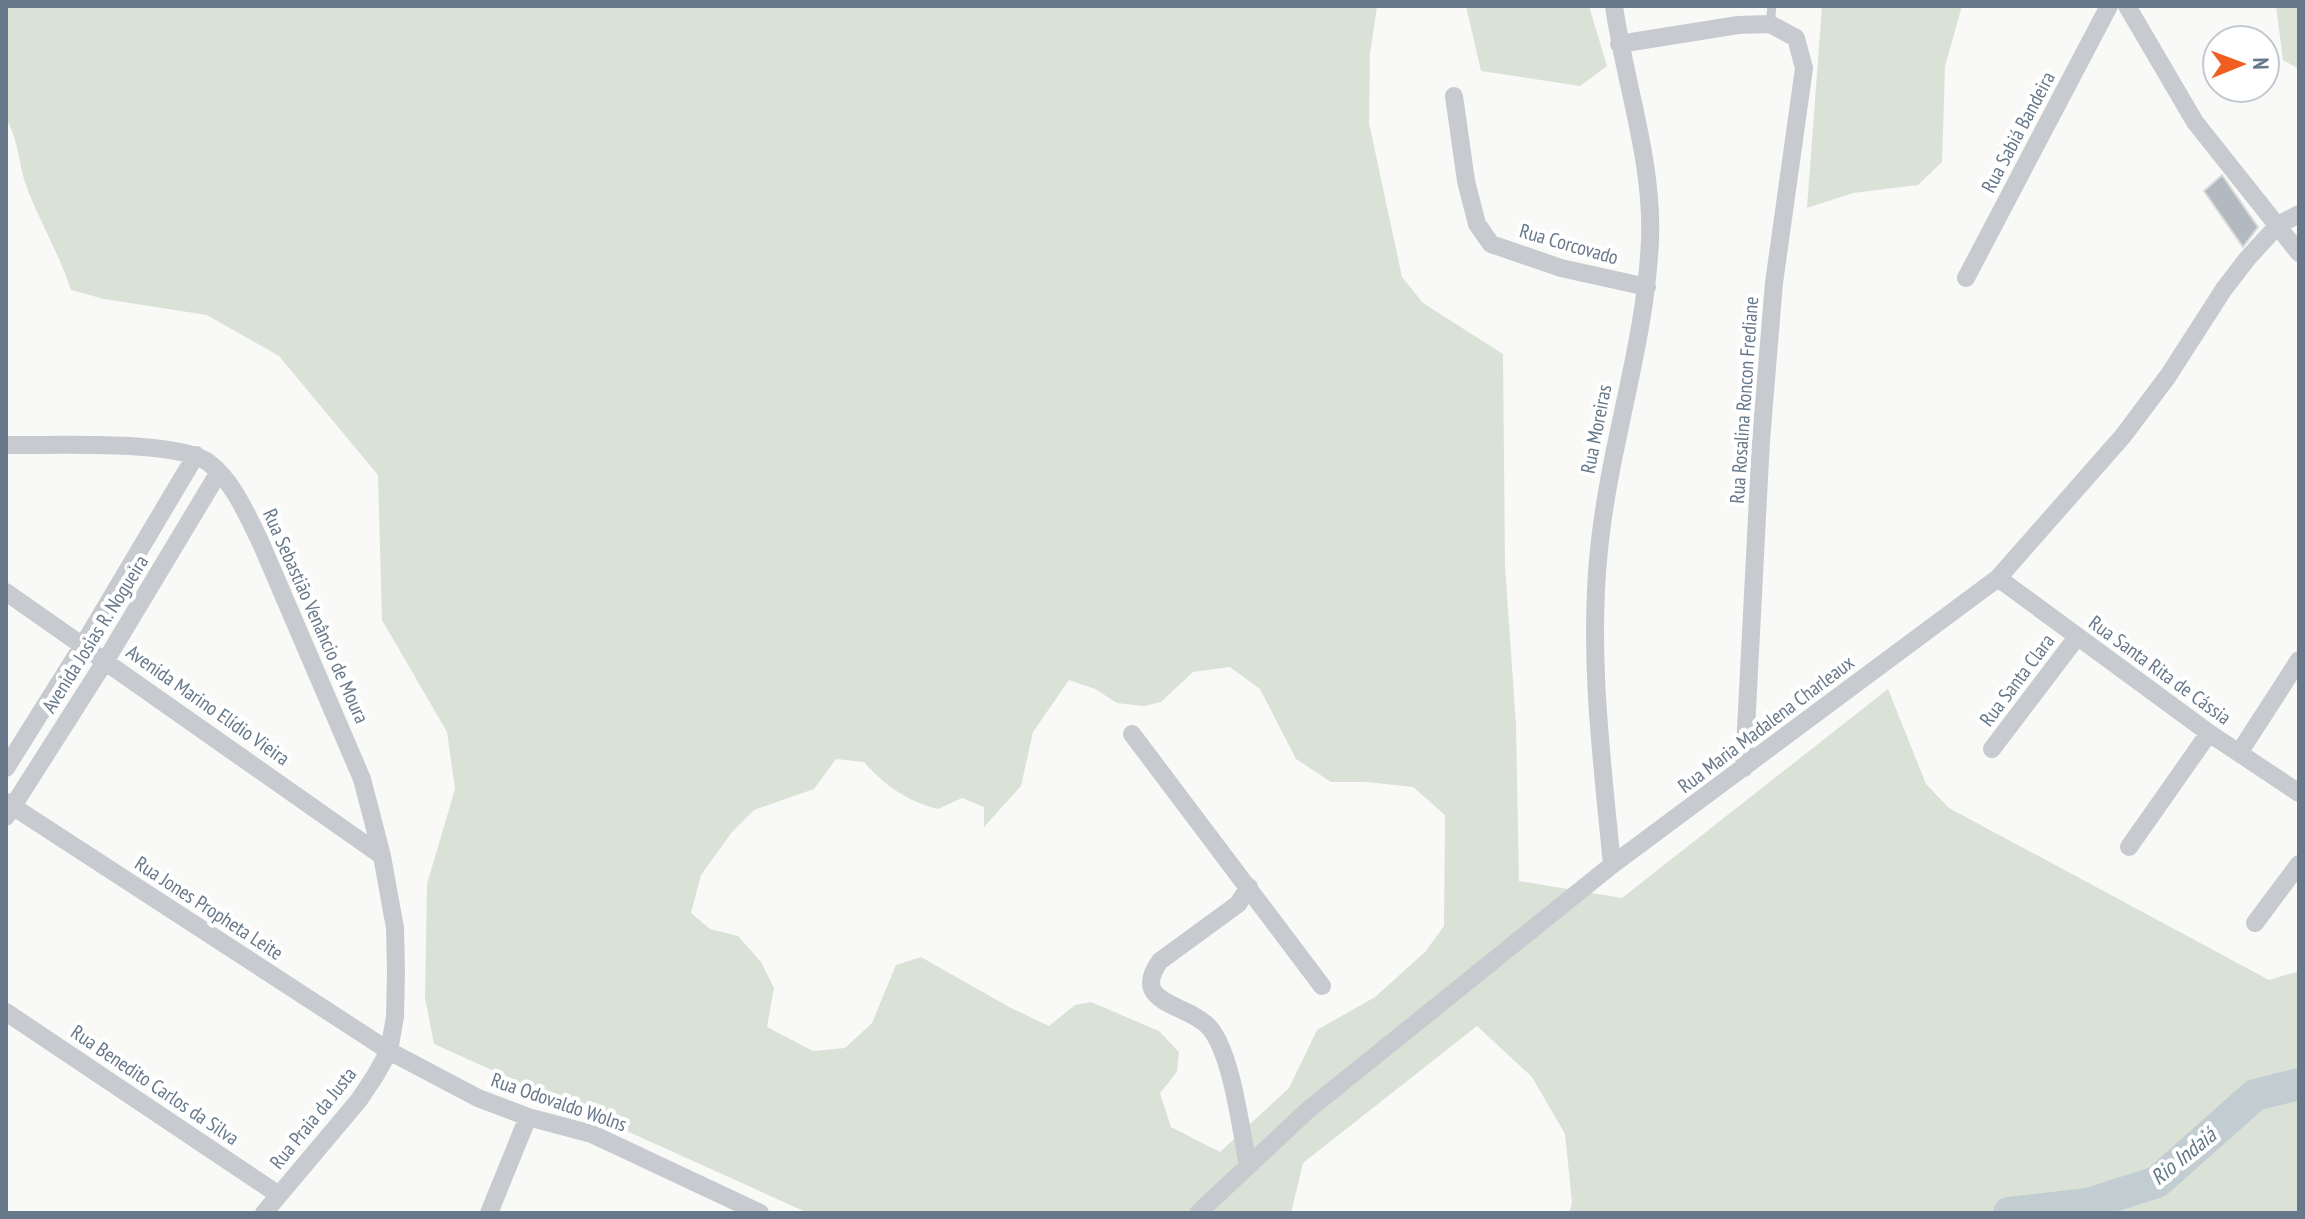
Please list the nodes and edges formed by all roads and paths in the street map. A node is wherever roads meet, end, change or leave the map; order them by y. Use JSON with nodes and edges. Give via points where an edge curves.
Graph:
{"nodes":[{"id":1,"x":1614,"y":6,"type":"edge"},
{"id":2,"x":2109,"y":6,"type":"edge"},
{"id":3,"x":2127,"y":6,"type":"edge"},
{"id":4,"x":1771,"y":15,"type":"edge"},
{"id":5,"x":1619,"y":44,"type":"junction"},
{"id":6,"x":1454,"y":96,"type":"dead end"},
{"id":7,"x":2299,"y":214,"type":"edge"},
{"id":8,"x":2278,"y":225,"type":"junction"},
{"id":9,"x":2299,"y":253,"type":"edge"},
{"id":10,"x":1966,"y":278,"type":"dead end"},
{"id":11,"x":1647,"y":287,"type":"junction"},
{"id":12,"x":6,"y":445,"type":"edge"},
{"id":13,"x":196,"y":455,"type":"junction"},
{"id":14,"x":219,"y":472,"type":"junction"},
{"id":15,"x":1998,"y":578,"type":"junction"},
{"id":16,"x":6,"y":592,"type":"edge"},
{"id":17,"x":2077,"y":637,"type":"junction"},
{"id":18,"x":83,"y":645,"type":"junction"},
{"id":19,"x":106,"y":660,"type":"junction"},
{"id":20,"x":2299,"y":660,"type":"edge"},
{"id":21,"x":2209,"y":733,"type":"junction"},
{"id":22,"x":1132,"y":734,"type":"dead end"},
{"id":23,"x":1992,"y":749,"type":"dead end"},
{"id":24,"x":2239,"y":753,"type":"junction"},
{"id":25,"x":6,"y":768,"type":"edge"},
{"id":26,"x":1744,"y":768,"type":"junction"},
{"id":27,"x":2299,"y":793,"type":"edge"},
{"id":28,"x":8,"y":808,"type":"edge"},
{"id":29,"x":2129,"y":847,"type":"dead end"},
{"id":30,"x":382,"y":856,"type":"junction"},
{"id":31,"x":2299,"y":864,"type":"edge"},
{"id":32,"x":1612,"y":865,"type":"junction"},
{"id":33,"x":1249,"y":887,"type":"junction"},
{"id":34,"x":2255,"y":923,"type":"dead end"},
{"id":35,"x":1322,"y":986,"type":"dead end"},
{"id":36,"x":6,"y":1012,"type":"edge"},
{"id":37,"x":389,"y":1051,"type":"junction"},
{"id":38,"x":528,"y":1117,"type":"junction"},
{"id":39,"x":1248,"y":1166,"type":"junction"},
{"id":40,"x":279,"y":1195,"type":"junction"},
{"id":41,"x":264,"y":1213,"type":"edge"},
{"id":42,"x":489,"y":1213,"type":"edge"},
{"id":43,"x":760,"y":1213,"type":"edge"},
{"id":44,"x":1198,"y":1213,"type":"edge"}],
"edges":[{"from":1,"to":5,"type":"street","name":"Rua Moreiras"},
{"from":2,"to":10,"type":"street","name":"Rua Sabiá Bandeira"},
{"from":3,"to":8,"type":"street","via":[[2195,122]]},
{"from":4,"to":5,"type":"street"},
{"from":4,"to":26,"type":"street","name":"Rua Rosalina Roncon Frediane","via":[[1796,38],[1804,68],[1774,283]]},
{"from":5,"to":11,"type":"street","name":"Rua Moreiras","via":[[1648,185]]},
{"from":6,"to":11,"type":"street","name":"Rua Corcovado","via":[[1466,181],[1477,224],[1491,244],[1561,268]]},
{"from":7,"to":8,"type":"street","name":"Rua Maria Madalena Charleaux"},
{"from":8,"to":9,"type":"street"},
{"from":8,"to":15,"type":"street","name":"Rua Maria Madalena Charleaux","via":[[2224,289],[2123,436]]},
{"from":11,"to":32,"type":"street","name":"Rua Moreiras","via":[[1598,551],[1596,706]]},
{"from":12,"to":13,"type":"street","name":"Rua Sebastião Venâncio de Moura","via":[[137,447]]},
{"from":13,"to":14,"type":"street","name":"Rua Sebastião Venâncio de Moura"},
{"from":13,"to":18,"type":"street","name":"Avenida Josias R. Nogueira"},
{"from":14,"to":19,"type":"street","name":"Avenida Josias R. Nogueira"},
{"from":14,"to":30,"type":"street","name":"Rua Sebastião Venâncio de Moura","via":[[242,505],[313,659],[362,779]]},
{"from":15,"to":17,"type":"street","name":"Rua Santa Rita de Cássia"},
{"from":15,"to":26,"type":"street","name":"Rua Maria Madalena Charleaux"},
{"from":16,"to":18,"type":"street","name":"Avenida Marino Elídio Vieira"},
{"from":17,"to":21,"type":"street","name":"Rua Santa Rita de Cássia"},
{"from":17,"to":23,"type":"street","name":"Rua Santa Clara"},
{"from":18,"to":19,"type":"street","name":"Avenida Marino Elídio Vieira"},
{"from":18,"to":25,"type":"street","name":"Avenida Josias R. Nogueira"},
{"from":19,"to":28,"type":"street","name":"Avenida Josias R. Nogueira"},
{"from":19,"to":30,"type":"street","name":"Avenida Marino Elídio Vieira"},
{"from":20,"to":24,"type":"street"},
{"from":21,"to":24,"type":"street","name":"Rua Santa Rita de Cássia"},
{"from":21,"to":29,"type":"street"},
{"from":22,"to":33,"type":"street"},
{"from":24,"to":27,"type":"street","name":"Rua Santa Rita de Cássia"},
{"from":26,"to":32,"type":"street","name":"Rua Maria Madalena Charleaux"},
{"from":28,"to":37,"type":"street","name":"Rua Jones Propheta Leite"},
{"from":30,"to":37,"type":"street","name":"Rua Praia da Justa","via":[[395,928],[395,1017]]},
{"from":31,"to":34,"type":"street"},
{"from":32,"to":39,"type":"street","name":"Rua Maria Madalena Charleaux","via":[[1308,1110]]},
{"from":33,"to":35,"type":"street"},
{"from":33,"to":39,"type":"street","via":[[1238,904],[1160,961],[1151,983],[1154,994],[1207,1025],[1215,1036],[1224,1053]]},
{"from":36,"to":40,"type":"street","name":"Rua Benedito Carlos da Silva"},
{"from":37,"to":38,"type":"street","name":"Rua Odovaldo Wolns","via":[[478,1098]]},
{"from":37,"to":40,"type":"street","name":"Rua Praia da Justa","via":[[359,1100]]},
{"from":38,"to":42,"type":"street"},
{"from":38,"to":43,"type":"street","name":"Rua Odovaldo Wolns","via":[[592,1134]]},
{"from":39,"to":44,"type":"street","name":"Rua Maria Madalena Charleaux"},
{"from":40,"to":41,"type":"street","name":"Rua Praia da Justa"}]}
